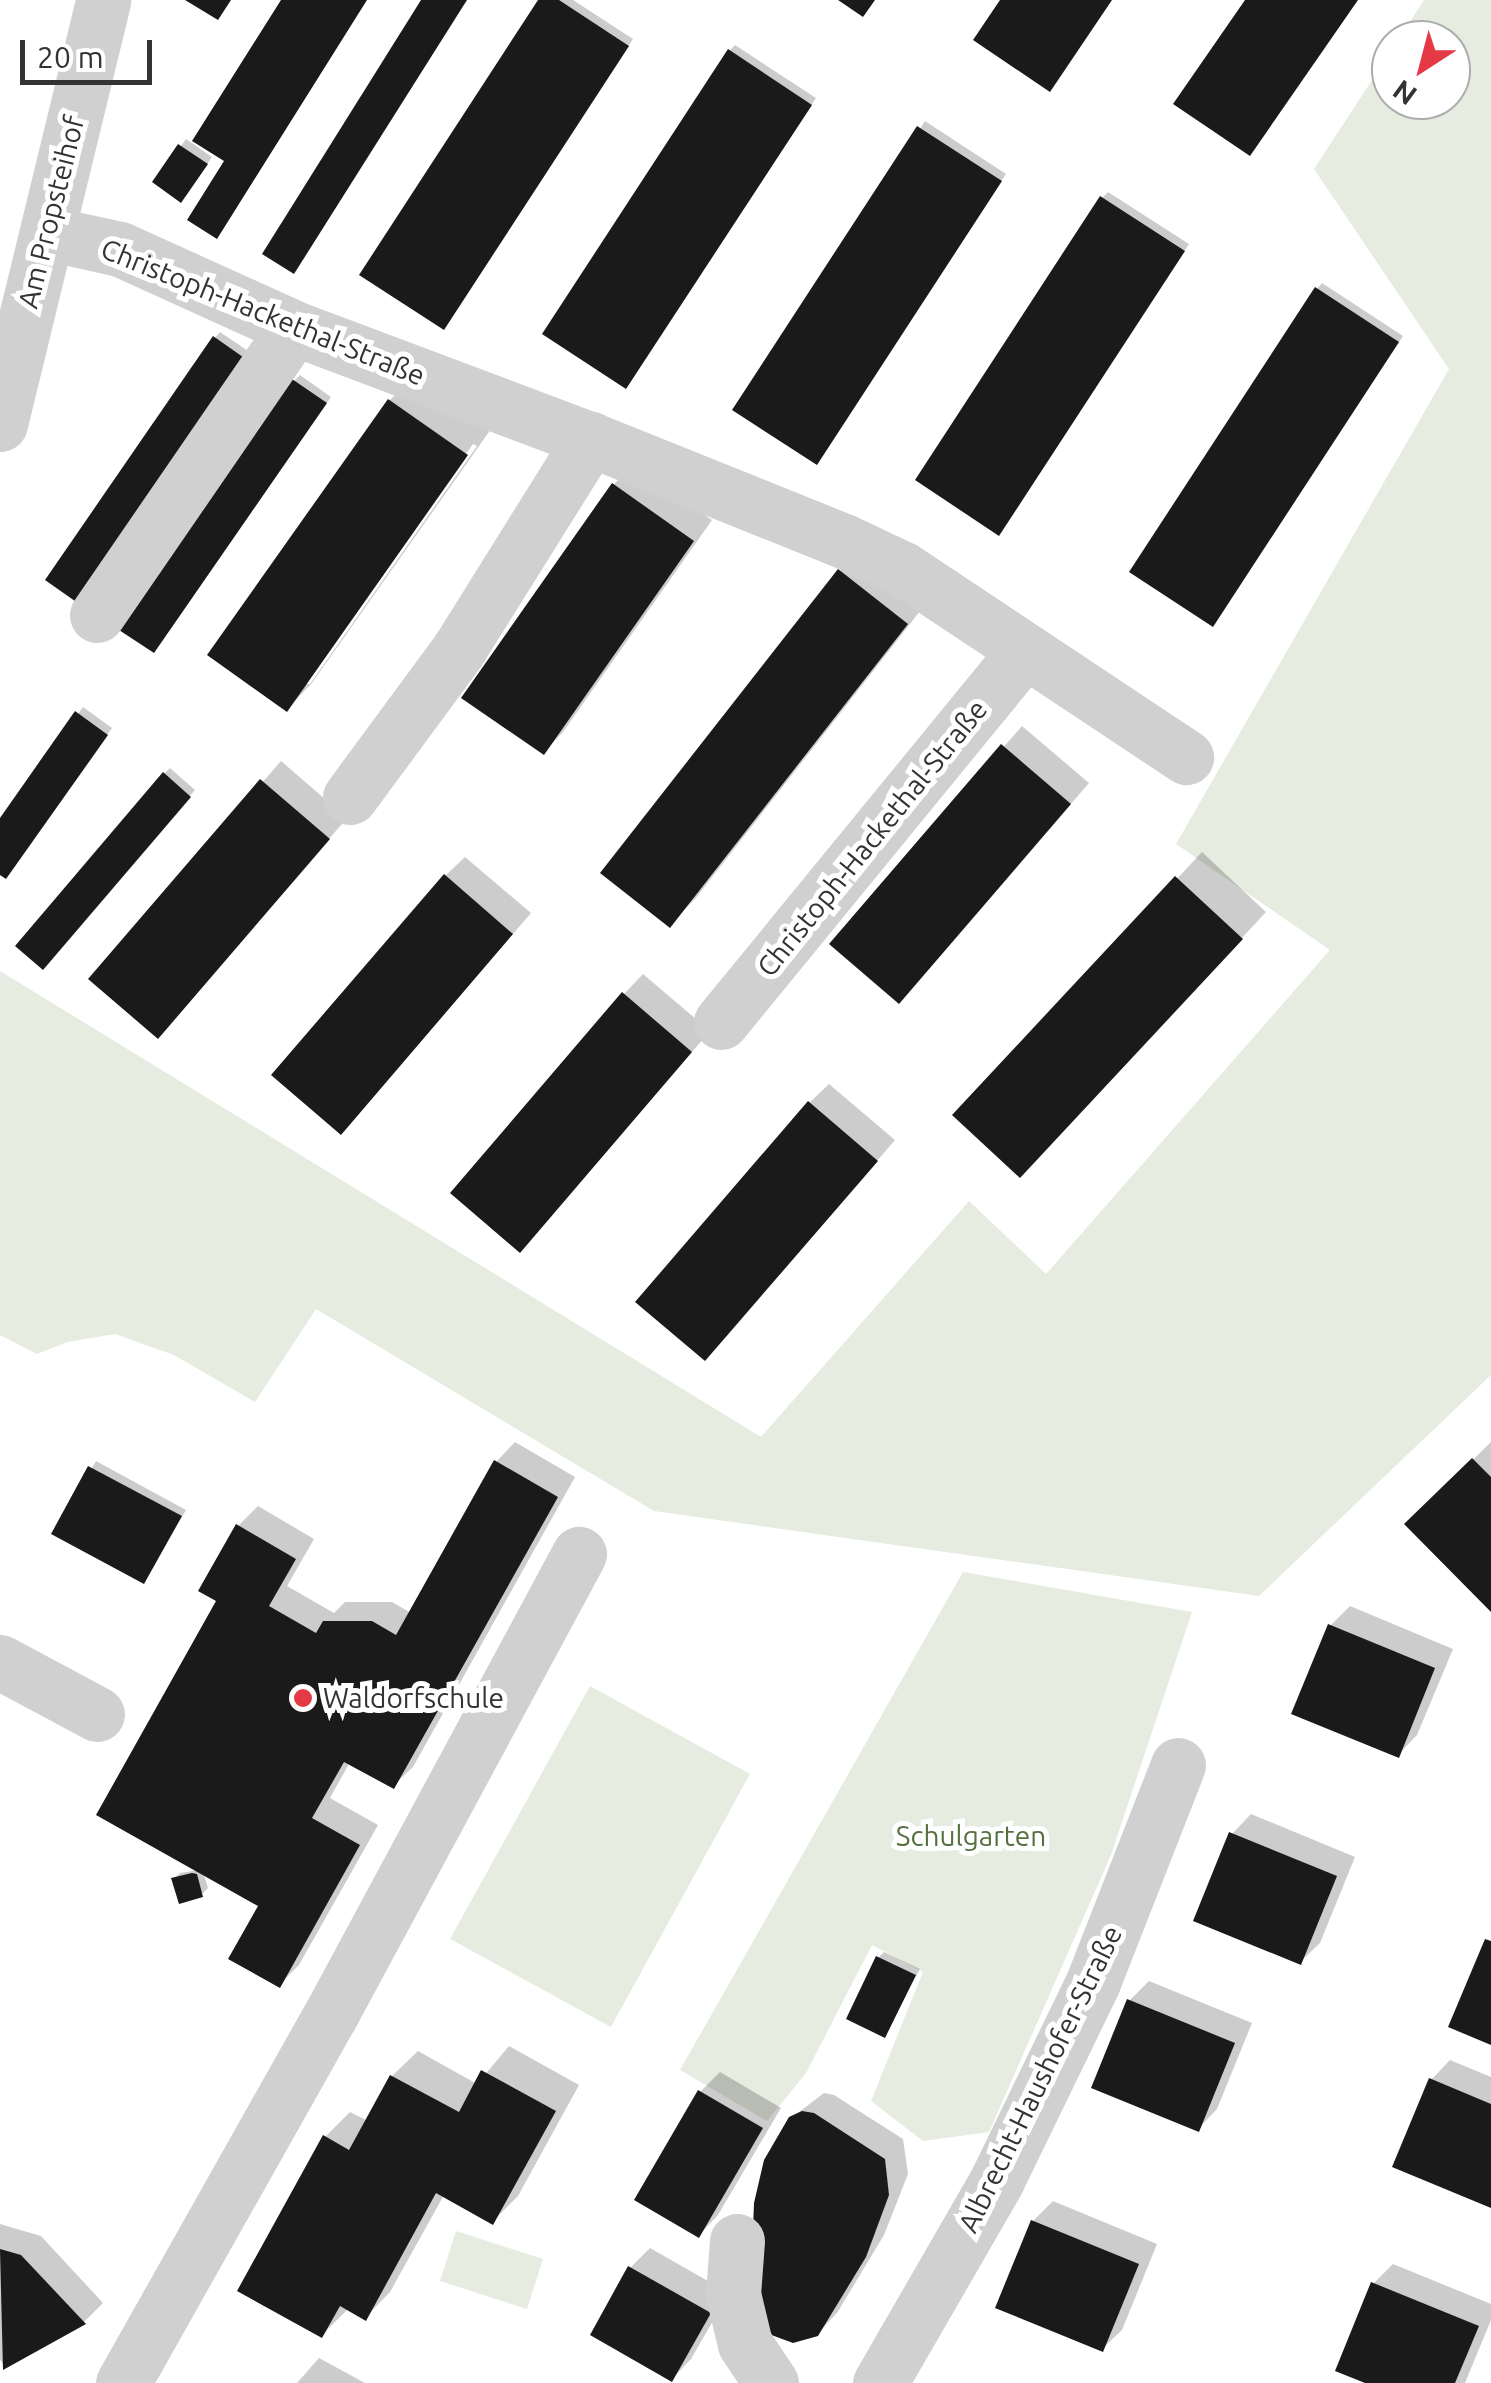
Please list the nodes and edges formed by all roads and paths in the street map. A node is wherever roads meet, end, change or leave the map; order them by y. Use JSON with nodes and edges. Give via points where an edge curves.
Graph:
{"nodes":[{"id":1,"x":102,"y":0,"type":"edge"},
{"id":2,"x":46,"y":233,"type":"junction"},
{"id":3,"x":294,"y":328,"type":"junction"},
{"id":4,"x":0,"y":424,"type":"edge"},
{"id":5,"x":590,"y":439,"type":"junction"},
{"id":6,"x":98,"y":614,"type":"dead end"},
{"id":7,"x":1023,"y":653,"type":"junction"},
{"id":8,"x":1186,"y":757,"type":"dead end"},
{"id":9,"x":350,"y":797,"type":"dead end"},
{"id":10,"x":721,"y":1022,"type":"dead end"},
{"id":11,"x":579,"y":1554,"type":"dead end"},
{"id":12,"x":0,"y":1662,"type":"edge"},
{"id":13,"x":97,"y":1714,"type":"dead end"},
{"id":14,"x":1178,"y":1764,"type":"dead end"},
{"id":15,"x":737,"y":2241,"type":"dead end"},
{"id":16,"x":123,"y":2383,"type":"edge"},
{"id":17,"x":771,"y":2383,"type":"edge"},
{"id":18,"x":880,"y":2383,"type":"edge"}],
"edges":[{"from":1,"to":2,"type":"street","name":"Am Propsteihof"},
{"from":2,"to":3,"type":"street","name":"Christoph-Hackethal-Straße","via":[[120,249]]},
{"from":2,"to":4,"type":"street","name":"Am Propsteihof"},
{"from":3,"to":5,"type":"street","name":"Christoph-Hackethal-Straße"},
{"from":3,"to":6,"type":"street"},
{"from":5,"to":7,"type":"street","name":"Christoph-Hackethal-Straße","via":[[902,569]]},
{"from":5,"to":9,"type":"street","via":[[458,649]]},
{"from":7,"to":8,"type":"street","name":"Christoph-Hackethal-Straße"},
{"from":7,"to":10,"type":"street","name":"Christoph-Hackethal-Straße"},
{"from":11,"to":16,"type":"street"},
{"from":12,"to":13,"type":"street"},
{"from":14,"to":18,"type":"street","name":"Albrecht-Haushofer-Straße","via":[[1077,2015],[997,2180]]},
{"from":15,"to":17,"type":"street","via":[[734,2294],[745,2344]]}]}
